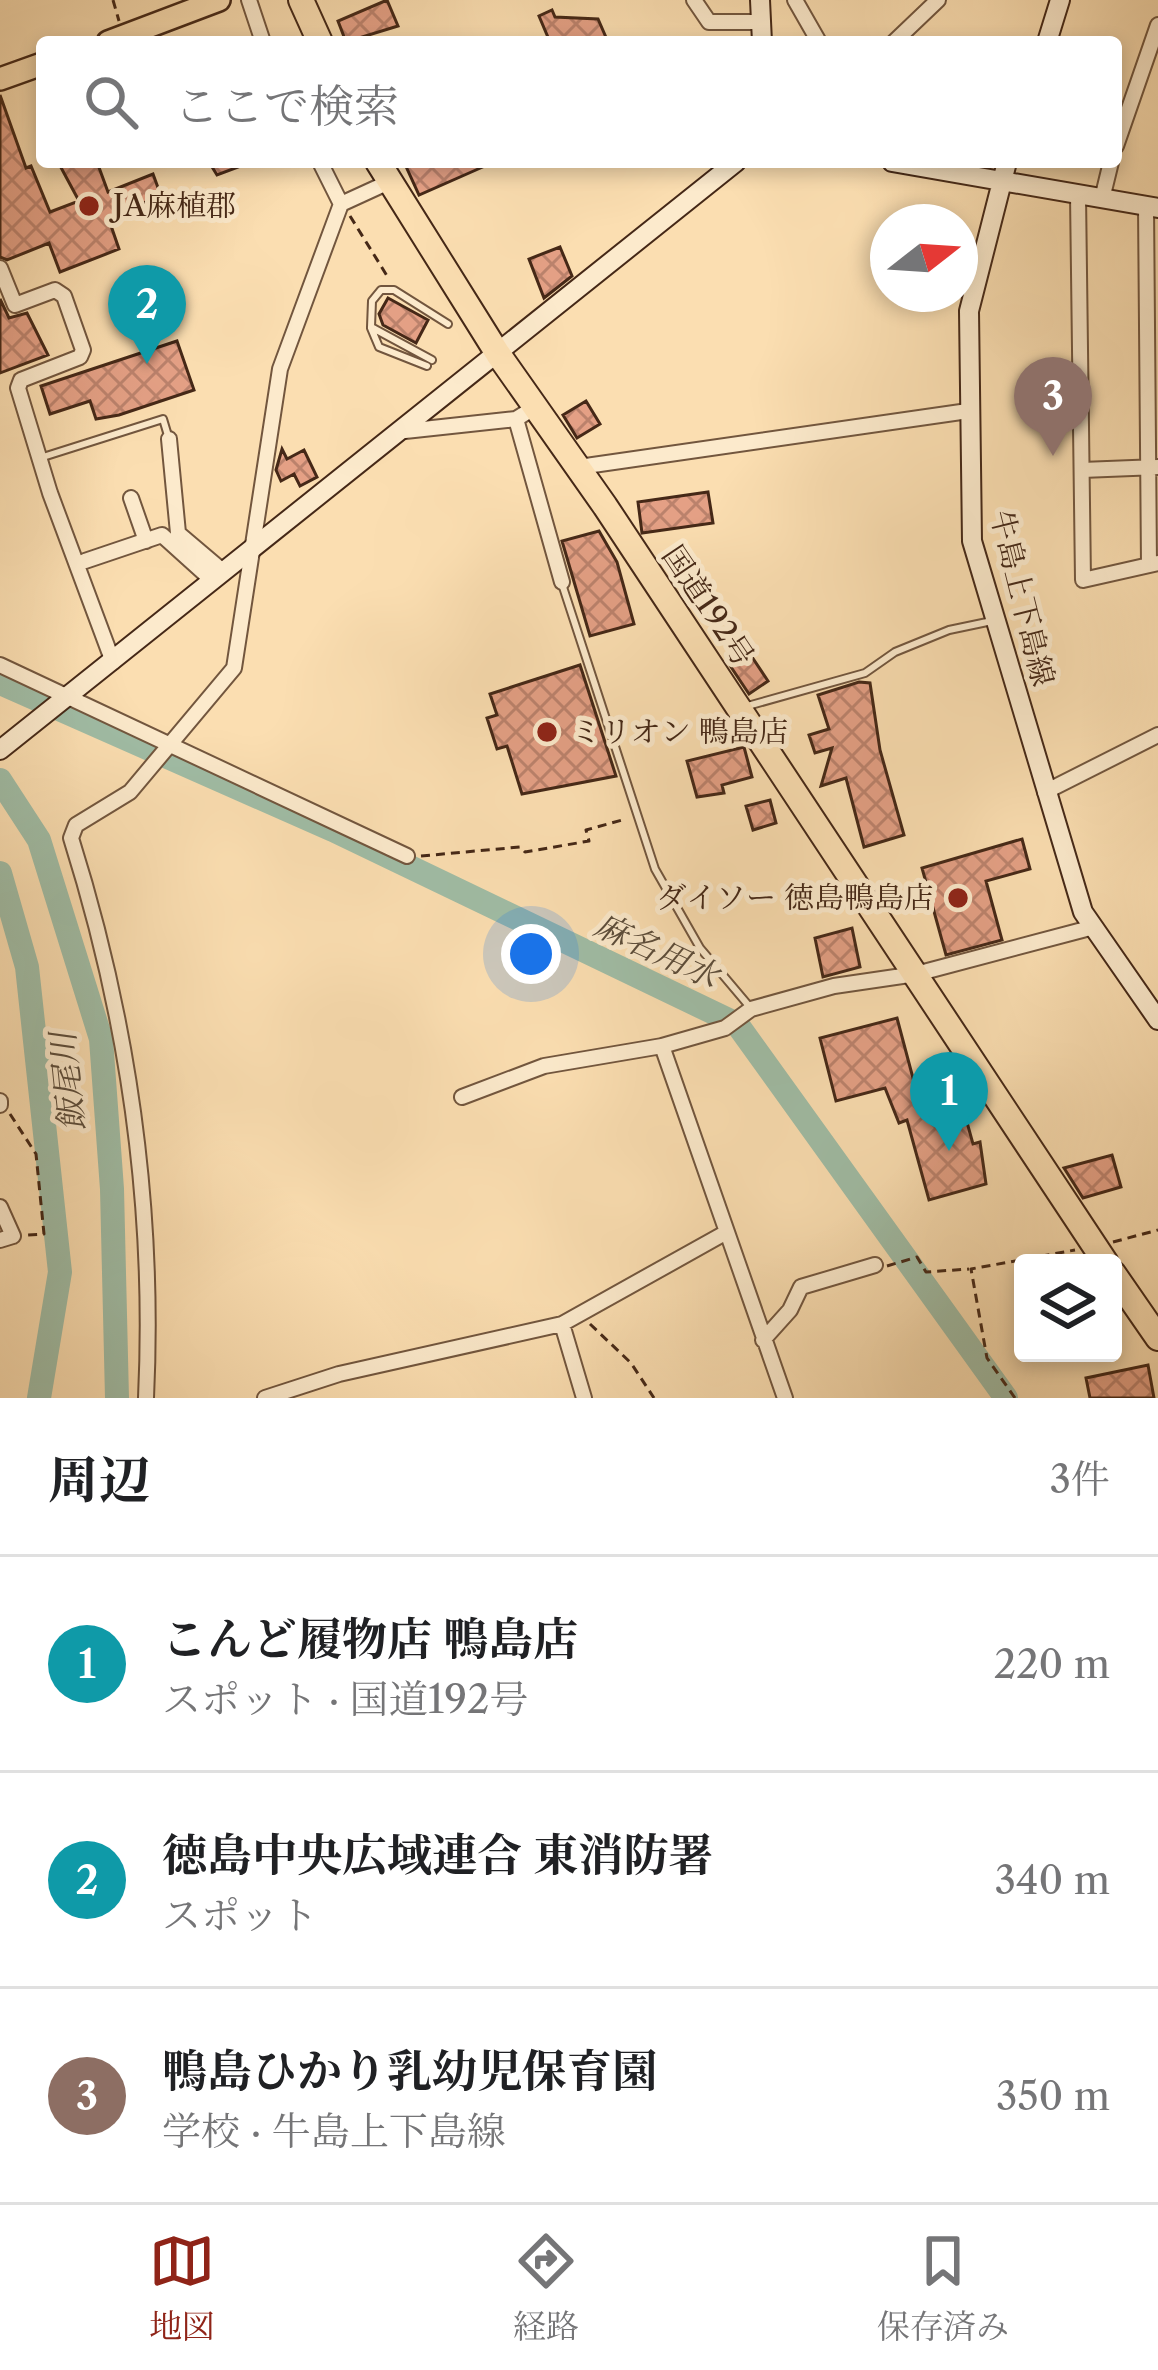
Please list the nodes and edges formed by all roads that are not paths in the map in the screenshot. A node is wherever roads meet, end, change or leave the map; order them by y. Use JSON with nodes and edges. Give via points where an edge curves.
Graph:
{"nodes":[{"id":1,"x":219,"y":0,"type":"edge"},
{"id":2,"x":249,"y":0,"type":"edge"},
{"id":3,"x":301,"y":0,"type":"edge"},
{"id":4,"x":694,"y":0,"type":"edge"},
{"id":5,"x":760,"y":0,"type":"edge"},
{"id":6,"x":795,"y":0,"type":"edge"},
{"id":7,"x":938,"y":0,"type":"edge"},
{"id":8,"x":1060,"y":0,"type":"edge"},
{"id":9,"x":1158,"y":25,"type":"edge"},
{"id":10,"x":761,"y":32,"type":"edge"},
{"id":11,"x":124,"y":36,"type":"edge"},
{"id":12,"x":261,"y":36,"type":"edge"},
{"id":13,"x":317,"y":36,"type":"edge"},
{"id":14,"x":816,"y":36,"type":"edge"},
{"id":15,"x":900,"y":36,"type":"edge"},
{"id":16,"x":1049,"y":36,"type":"edge"},
{"id":17,"x":36,"y":66,"type":"edge"},
{"id":18,"x":0,"y":79,"type":"edge"},
{"id":19,"x":1122,"y":129,"type":"edge"},
{"id":20,"x":323,"y":168,"type":"edge"},
{"id":21,"x":729,"y":168,"type":"edge"},
{"id":22,"x":925,"y":168,"type":"edge"},
{"id":23,"x":1005,"y":168,"type":"edge"},
{"id":24,"x":1110,"y":168,"type":"edge"},
{"id":25,"x":384,"y":172,"type":"edge"},
{"id":26,"x":1001,"y":182,"type":"junction"},
{"id":27,"x":1078,"y":195,"type":"junction"},
{"id":28,"x":1102,"y":199,"type":"junction"},
{"id":29,"x":341,"y":204,"type":"junction"},
{"id":30,"x":1152,"y":207,"type":"edge"},
{"id":31,"x":0,"y":268,"type":"edge"},
{"id":32,"x":8,"y":308,"type":"edge"},
{"id":33,"x":448,"y":324,"type":"dead end"},
{"id":34,"x":371,"y":327,"type":"junction"},
{"id":35,"x":498,"y":354,"type":"junction"},
{"id":36,"x":968,"y":411,"type":"junction"},
{"id":37,"x":526,"y":412,"type":"junction"},
{"id":38,"x":405,"y":431,"type":"junction"},
{"id":39,"x":169,"y":439,"type":"joint"},
{"id":40,"x":39,"y":458,"type":"junction"},
{"id":41,"x":579,"y":467,"type":"junction"},
{"id":42,"x":1152,"y":467,"type":"edge"},
{"id":43,"x":1082,"y":470,"type":"junction"},
{"id":44,"x":131,"y":498,"type":"dead end"},
{"id":45,"x":146,"y":541,"type":"junction"},
{"id":46,"x":248,"y":555,"type":"junction"},
{"id":47,"x":85,"y":561,"type":"dead end"},
{"id":48,"x":1154,"y":564,"type":"edge"},
{"id":49,"x":219,"y":576,"type":"junction"},
{"id":50,"x":562,"y":582,"type":"joint"},
{"id":51,"x":992,"y":621,"type":"junction"},
{"id":52,"x":113,"y":662,"type":"junction"},
{"id":53,"x":0,"y":665,"type":"edge"},
{"id":54,"x":63,"y":701,"type":"junction"},
{"id":55,"x":740,"y":708,"type":"junction"},
{"id":56,"x":1158,"y":735,"type":"edge"},
{"id":57,"x":170,"y":747,"type":"junction"},
{"id":58,"x":0,"y":750,"type":"edge"},
{"id":59,"x":1046,"y":792,"type":"junction"},
{"id":60,"x":407,"y":856,"type":"road end"},
{"id":61,"x":1090,"y":928,"type":"junction"},
{"id":62,"x":916,"y":974,"type":"junction"},
{"id":63,"x":745,"y":1012,"type":"junction"},
{"id":64,"x":1158,"y":1020,"type":"edge"},
{"id":65,"x":662,"y":1046,"type":"junction"},
{"id":66,"x":462,"y":1097,"type":"dead end"},
{"id":67,"x":0,"y":1207,"type":"edge"},
{"id":68,"x":725,"y":1233,"type":"junction"},
{"id":69,"x":6,"y":1238,"type":"edge"},
{"id":70,"x":1100,"y":1254,"type":"edge"},
{"id":71,"x":875,"y":1265,"type":"dead end"},
{"id":72,"x":1122,"y":1286,"type":"edge"},
{"id":73,"x":562,"y":1324,"type":"junction"},
{"id":74,"x":1158,"y":1338,"type":"edge"},
{"id":75,"x":763,"y":1340,"type":"junction"},
{"id":76,"x":146,"y":1398,"type":"edge"},
{"id":77,"x":266,"y":1398,"type":"edge"},
{"id":78,"x":584,"y":1398,"type":"edge"},
{"id":79,"x":785,"y":1398,"type":"edge"}],
"edges":[{"from":1,"to":11,"type":"main road"},
{"from":2,"to":12,"type":"street"},
{"from":3,"to":13,"type":"highway"},
{"from":4,"to":10,"type":"street","via":[[709,22]]},
{"from":5,"to":10,"type":"street"},
{"from":6,"to":14,"type":"street"},
{"from":7,"to":15,"type":"street"},
{"from":8,"to":16,"type":"street"},
{"from":9,"to":19,"type":"street"},
{"from":17,"to":18,"type":"main road"},
{"from":20,"to":29,"type":"street"},
{"from":21,"to":35,"type":"street"},
{"from":22,"to":26,"type":"street"},
{"from":23,"to":26,"type":"street","name":"牛島上下島線"},
{"from":24,"to":28,"type":"street"},
{"from":25,"to":29,"type":"street"},
{"from":25,"to":35,"type":"highway","name":"国道192号"},
{"from":26,"to":27,"type":"street"},
{"from":26,"to":36,"type":"street","name":"牛島上下島線","via":[[969,311]]},
{"from":27,"to":28,"type":"street"},
{"from":27,"to":43,"type":"street"},
{"from":28,"to":30,"type":"street"},
{"from":29,"to":46,"type":"street","via":[[280,369]]},
{"from":30,"to":42,"type":"street"},
{"from":31,"to":32,"type":"street"},
{"from":32,"to":40,"type":"street","via":[[55,290],[83,350],[21,380]]},
{"from":33,"to":34,"type":"lane","via":[[387,289],[372,301]]},
{"from":34,"to":34,"type":"lane","via":[[429,363],[380,347]]},
{"from":35,"to":37,"type":"highway","name":"国道192号"},
{"from":35,"to":38,"type":"street"},
{"from":36,"to":41,"type":"street"},
{"from":36,"to":51,"type":"street","name":"牛島上下島線","via":[[967,508]]},
{"from":37,"to":38,"type":"street"},
{"from":37,"to":41,"type":"highway","name":"国道192号"},
{"from":37,"to":50,"type":"street"},
{"from":38,"to":46,"type":"street"},
{"from":39,"to":40,"type":"lane","via":[[163,419]]},
{"from":39,"to":49,"type":"street","via":[[178,532]]},
{"from":40,"to":52,"type":"street"},
{"from":41,"to":55,"type":"highway","name":"国道192号"},
{"from":42,"to":43,"type":"street"},
{"from":42,"to":48,"type":"street"},
{"from":43,"to":48,"type":"street","via":[[1083,580]]},
{"from":44,"to":45,"type":"street"},
{"from":45,"to":47,"type":"street"},
{"from":45,"to":49,"type":"street","via":[[162,536]]},
{"from":46,"to":49,"type":"street"},
{"from":46,"to":57,"type":"street","via":[[234,668]]},
{"from":49,"to":52,"type":"street"},
{"from":50,"to":63,"type":"lane","via":[[655,869]]},
{"from":51,"to":55,"type":"lane","via":[[895,652],[865,673]]},
{"from":51,"to":59,"type":"street","name":"牛島上下島線"},
{"from":52,"to":54,"type":"street"},
{"from":53,"to":54,"type":"street"},
{"from":54,"to":57,"type":"street"},
{"from":54,"to":58,"type":"street"},
{"from":55,"to":62,"type":"highway","name":"国道192号"},
{"from":56,"to":59,"type":"street"},
{"from":57,"to":60,"type":"street"},
{"from":57,"to":76,"type":"street","via":[[119,800],[76,825],[71,838],[106,948],[136,1132],[148,1281]]},
{"from":59,"to":61,"type":"street","name":"牛島上下島線"},
{"from":61,"to":62,"type":"street"},
{"from":61,"to":64,"type":"street","name":"牛島上下島線"},
{"from":62,"to":63,"type":"street","via":[[834,986]]},
{"from":62,"to":70,"type":"highway","name":"国道192号"},
{"from":63,"to":65,"type":"street","via":[[724,1028]]},
{"from":65,"to":66,"type":"street","via":[[544,1066]]},
{"from":65,"to":68,"type":"street"},
{"from":67,"to":69,"type":"street"},
{"from":68,"to":73,"type":"street"},
{"from":68,"to":75,"type":"street"},
{"from":71,"to":75,"type":"street","via":[[801,1287]]},
{"from":72,"to":74,"type":"highway"},
{"from":73,"to":77,"type":"street"},
{"from":73,"to":78,"type":"street"},
{"from":75,"to":79,"type":"street"}]}
